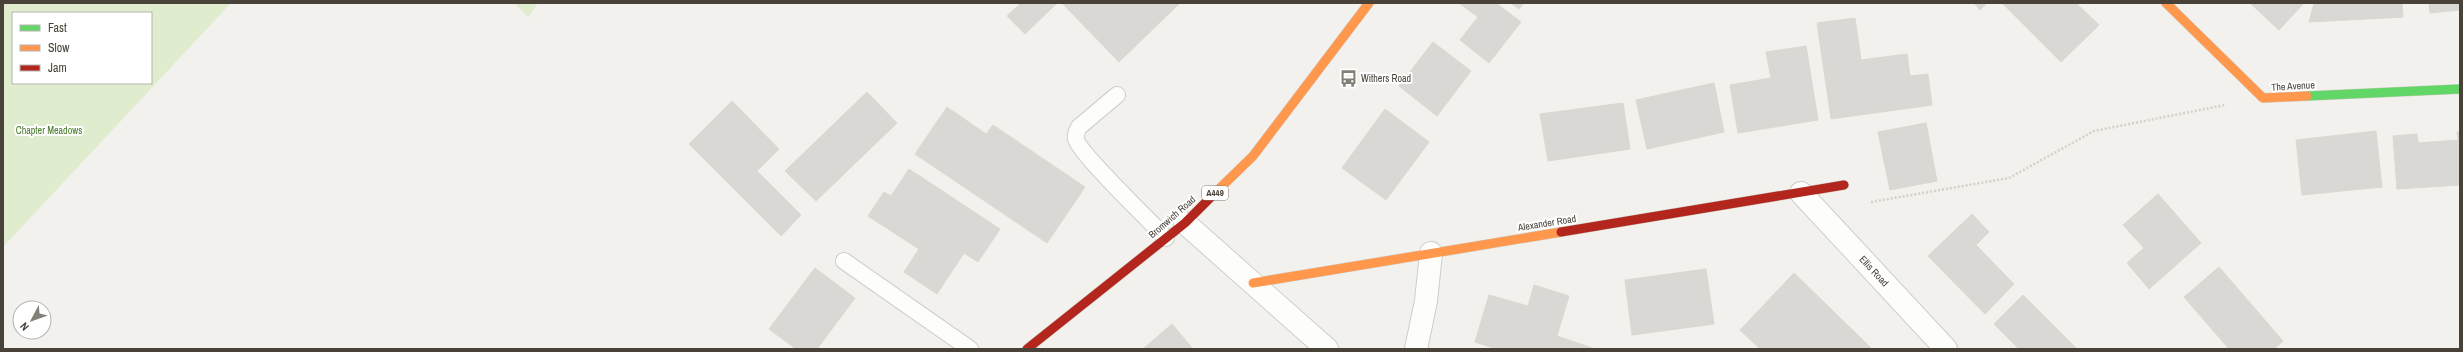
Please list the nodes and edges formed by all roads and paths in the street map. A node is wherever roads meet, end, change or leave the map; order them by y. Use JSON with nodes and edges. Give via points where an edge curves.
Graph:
{"nodes":[{"id":1,"x":1369,"y":3,"type":"edge"},
{"id":2,"x":2166,"y":3,"type":"edge"},
{"id":3,"x":2460,"y":89,"type":"edge"},
{"id":4,"x":1117,"y":95,"type":"dead end"},
{"id":5,"x":2263,"y":98,"type":"junction"},
{"id":6,"x":1844,"y":185,"type":"dead end"},
{"id":7,"x":1801,"y":193,"type":"junction"},
{"id":8,"x":1866,"y":203,"type":"dead end"},
{"id":9,"x":1184,"y":223,"type":"junction"},
{"id":10,"x":1166,"y":238,"type":"junction"},
{"id":11,"x":1431,"y":253,"type":"junction"},
{"id":12,"x":844,"y":261,"type":"dead end"},
{"id":13,"x":1253,"y":283,"type":"junction"},
{"id":14,"x":970,"y":349,"type":"edge"},
{"id":15,"x":1026,"y":349,"type":"edge"},
{"id":16,"x":1327,"y":349,"type":"edge"},
{"id":17,"x":1416,"y":349,"type":"edge"},
{"id":18,"x":1946,"y":349,"type":"edge"}],
"edges":[{"from":1,"to":9,"type":"street","name":"Bromwich Road","number":"A449","via":[[1252,156]]},
{"from":2,"to":5,"type":"street","name":"The Avenue"},
{"from":3,"to":5,"type":"street","name":"The Avenue"},
{"from":4,"to":10,"type":"lane","via":[[1079,127],[1076,140]]},
{"from":5,"to":8,"type":"path","via":[[2094,131],[2009,178]]},
{"from":6,"to":7,"type":"street","name":"Alexander Road"},
{"from":7,"to":11,"type":"street","name":"Alexander Road"},
{"from":7,"to":18,"type":"street","name":"Ellis Road"},
{"from":9,"to":10,"type":"street","name":"Bromwich Road","number":"A449"},
{"from":9,"to":13,"type":"street"},
{"from":10,"to":15,"type":"street","name":"Bromwich Road","number":"A449"},
{"from":11,"to":13,"type":"street","name":"Alexander Road"},
{"from":11,"to":17,"type":"street","via":[[1426,301]]},
{"from":12,"to":14,"type":"lane"},
{"from":13,"to":16,"type":"street"}]}
